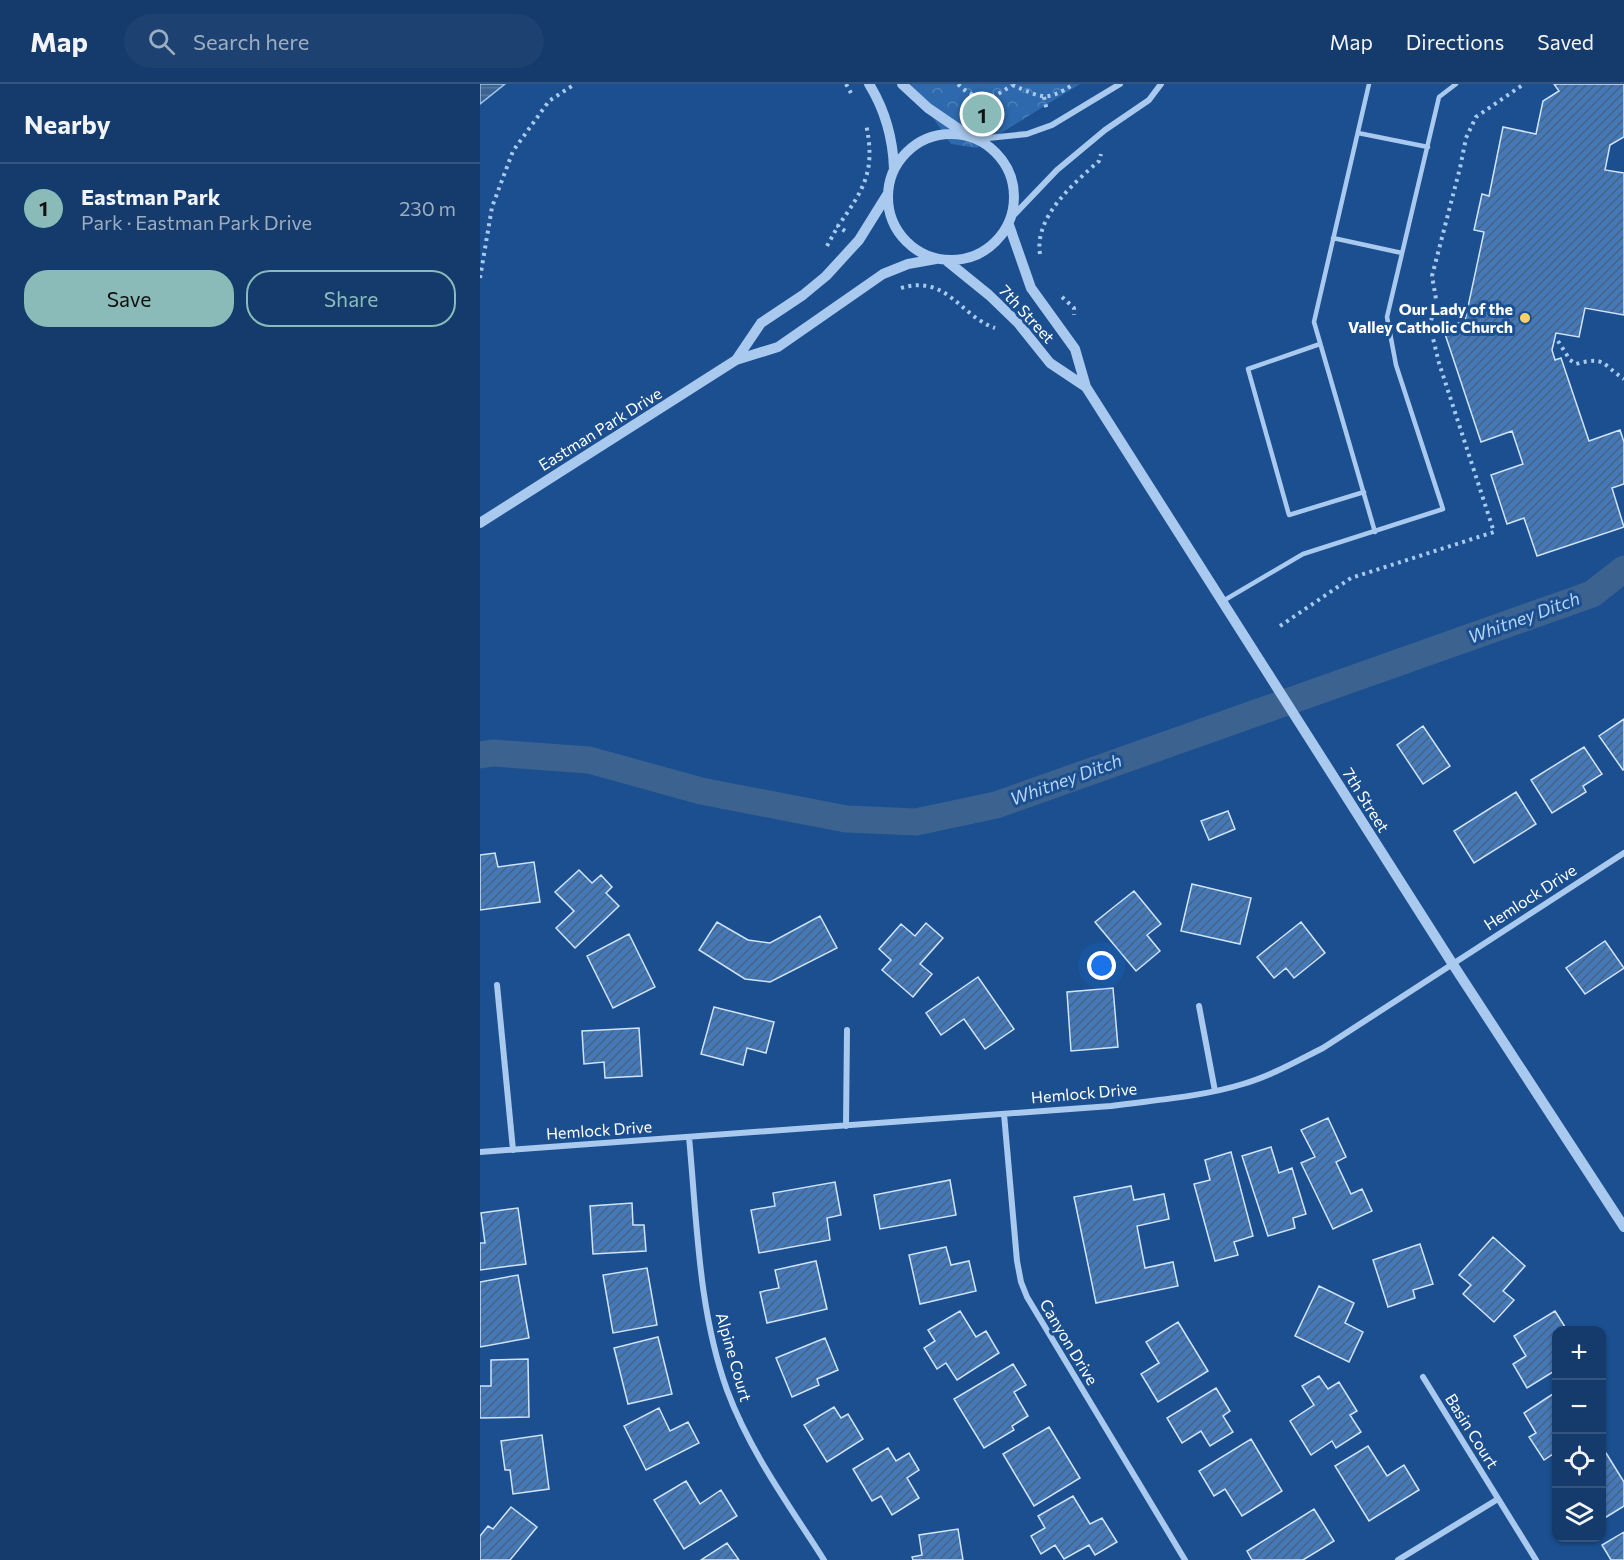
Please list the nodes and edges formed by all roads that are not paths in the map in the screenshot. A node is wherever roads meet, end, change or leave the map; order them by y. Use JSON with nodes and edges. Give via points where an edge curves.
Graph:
{"nodes":[{"id":1,"x":869,"y":84,"type":"edge"},
{"id":2,"x":902,"y":84,"type":"edge"},
{"id":3,"x":1120,"y":84,"type":"edge"},
{"id":4,"x":1161,"y":84,"type":"edge"},
{"id":5,"x":1369,"y":84,"type":"edge"},
{"id":6,"x":1456,"y":84,"type":"edge"},
{"id":7,"x":1358,"y":133,"type":"junction"},
{"id":8,"x":966,"y":135,"type":"junction"},
{"id":9,"x":978,"y":139,"type":"junction"},
{"id":10,"x":1428,"y":147,"type":"junction"},
{"id":11,"x":894,"y":169,"type":"junction"},
{"id":12,"x":887,"y":195,"type":"junction"},
{"id":13,"x":1010,"y":221,"type":"junction"},
{"id":14,"x":1334,"y":238,"type":"junction"},
{"id":15,"x":1402,"y":253,"type":"junction"},
{"id":16,"x":941,"y":260,"type":"junction"},
{"id":17,"x":1320,"y":344,"type":"junction"},
{"id":18,"x":736,"y":360,"type":"junction"},
{"id":19,"x":1086,"y":387,"type":"junction"},
{"id":20,"x":1364,"y":492,"type":"junction"},
{"id":21,"x":480,"y":523,"type":"edge"},
{"id":22,"x":1375,"y":532,"type":"junction"},
{"id":23,"x":1222,"y":602,"type":"junction"},
{"id":24,"x":1624,"y":853,"type":"edge"},
{"id":25,"x":1452,"y":963,"type":"junction"},
{"id":26,"x":497,"y":985,"type":"dead end"},
{"id":27,"x":1198,"y":1006,"type":"dead end"},
{"id":28,"x":847,"y":1030,"type":"dead end"},
{"id":29,"x":1215,"y":1091,"type":"junction"},
{"id":30,"x":1004,"y":1113,"type":"junction"},
{"id":31,"x":846,"y":1126,"type":"junction"},
{"id":32,"x":689,"y":1137,"type":"junction"},
{"id":33,"x":513,"y":1150,"type":"junction"},
{"id":34,"x":480,"y":1152,"type":"edge"},
{"id":35,"x":1624,"y":1227,"type":"edge"},
{"id":36,"x":1423,"y":1377,"type":"dead end"},
{"id":37,"x":1498,"y":1499,"type":"junction"},
{"id":38,"x":824,"y":1560,"type":"edge"},
{"id":39,"x":1185,"y":1560,"type":"edge"},
{"id":40,"x":1398,"y":1560,"type":"edge"},
{"id":41,"x":1536,"y":1560,"type":"edge"}],
"edges":[{"from":1,"to":11,"type":"street","via":[[886,120]]},
{"from":2,"to":8,"type":"street"},
{"from":3,"to":9,"type":"street","via":[[1052,125],[1027,134]]},
{"from":4,"to":13,"type":"street","via":[[1149,100],[1057,170]]},
{"from":5,"to":7,"type":"lane"},
{"from":6,"to":10,"type":"lane","via":[[1439,97]]},
{"from":7,"to":10,"type":"lane"},
{"from":7,"to":14,"type":"lane"},
{"from":8,"to":9,"type":"street"},
{"from":8,"to":11,"type":"street","via":[[932,136],[903,155]]},
{"from":9,"to":13,"type":"street","via":[[1006,163],[1013,180],[1015,199]]},
{"from":10,"to":15,"type":"lane"},
{"from":11,"to":12,"type":"street"},
{"from":12,"to":16,"type":"street","via":[[890,217],[901,236],[916,250]]},
{"from":12,"to":18,"type":"street","name":"Eastman Park Drive","via":[[858,240],[826,276],[761,323]]},
{"from":13,"to":16,"type":"street","via":[[1000,238],[983,252],[962,260]]},
{"from":13,"to":19,"type":"street","name":"7th Street","via":[[1031,288],[1075,349]]},
{"from":14,"to":15,"type":"lane"},
{"from":14,"to":17,"type":"lane","via":[[1314,322]]},
{"from":15,"to":22,"type":"lane","via":[[1387,317],[1396,364],[1443,509]]},
{"from":16,"to":18,"type":"street","name":"Eastman Park Drive","via":[[908,264],[883,274],[778,347]]},
{"from":16,"to":19,"type":"street","name":"7th Street","via":[[1018,322],[1050,363]]},
{"from":17,"to":20,"type":"lane"},
{"from":17,"to":20,"type":"lane","via":[[1248,369],[1289,515]]},
{"from":18,"to":21,"type":"street","name":"Eastman Park Drive"},
{"from":19,"to":23,"type":"street","name":"7th Street"},
{"from":20,"to":22,"type":"lane"},
{"from":22,"to":23,"type":"lane","via":[[1303,555]]},
{"from":23,"to":25,"type":"street","name":"7th Street"},
{"from":24,"to":25,"type":"street","name":"Hemlock Drive"},
{"from":25,"to":29,"type":"street","name":"Hemlock Drive","via":[[1323,1048],[1272,1073]]},
{"from":25,"to":35,"type":"street","name":"7th Street"},
{"from":26,"to":33,"type":"street"},
{"from":27,"to":29,"type":"street"},
{"from":28,"to":31,"type":"street"},
{"from":29,"to":30,"type":"street","name":"Hemlock Drive","via":[[1111,1107]]},
{"from":30,"to":31,"type":"street","name":"Hemlock Drive"},
{"from":30,"to":39,"type":"street","name":"Canyon Drive","via":[[1017,1260],[1027,1297]]},
{"from":31,"to":32,"type":"street","name":"Hemlock Drive"},
{"from":32,"to":33,"type":"street","name":"Hemlock Drive"},
{"from":32,"to":38,"type":"street","name":"Alpine Court","via":[[703,1285],[718,1360],[736,1413],[760,1460]]},
{"from":33,"to":34,"type":"street","name":"Hemlock Drive"},
{"from":36,"to":37,"type":"street","name":"Basin Court"},
{"from":37,"to":40,"type":"street"},
{"from":37,"to":41,"type":"street","name":"Basin Court"}]}
